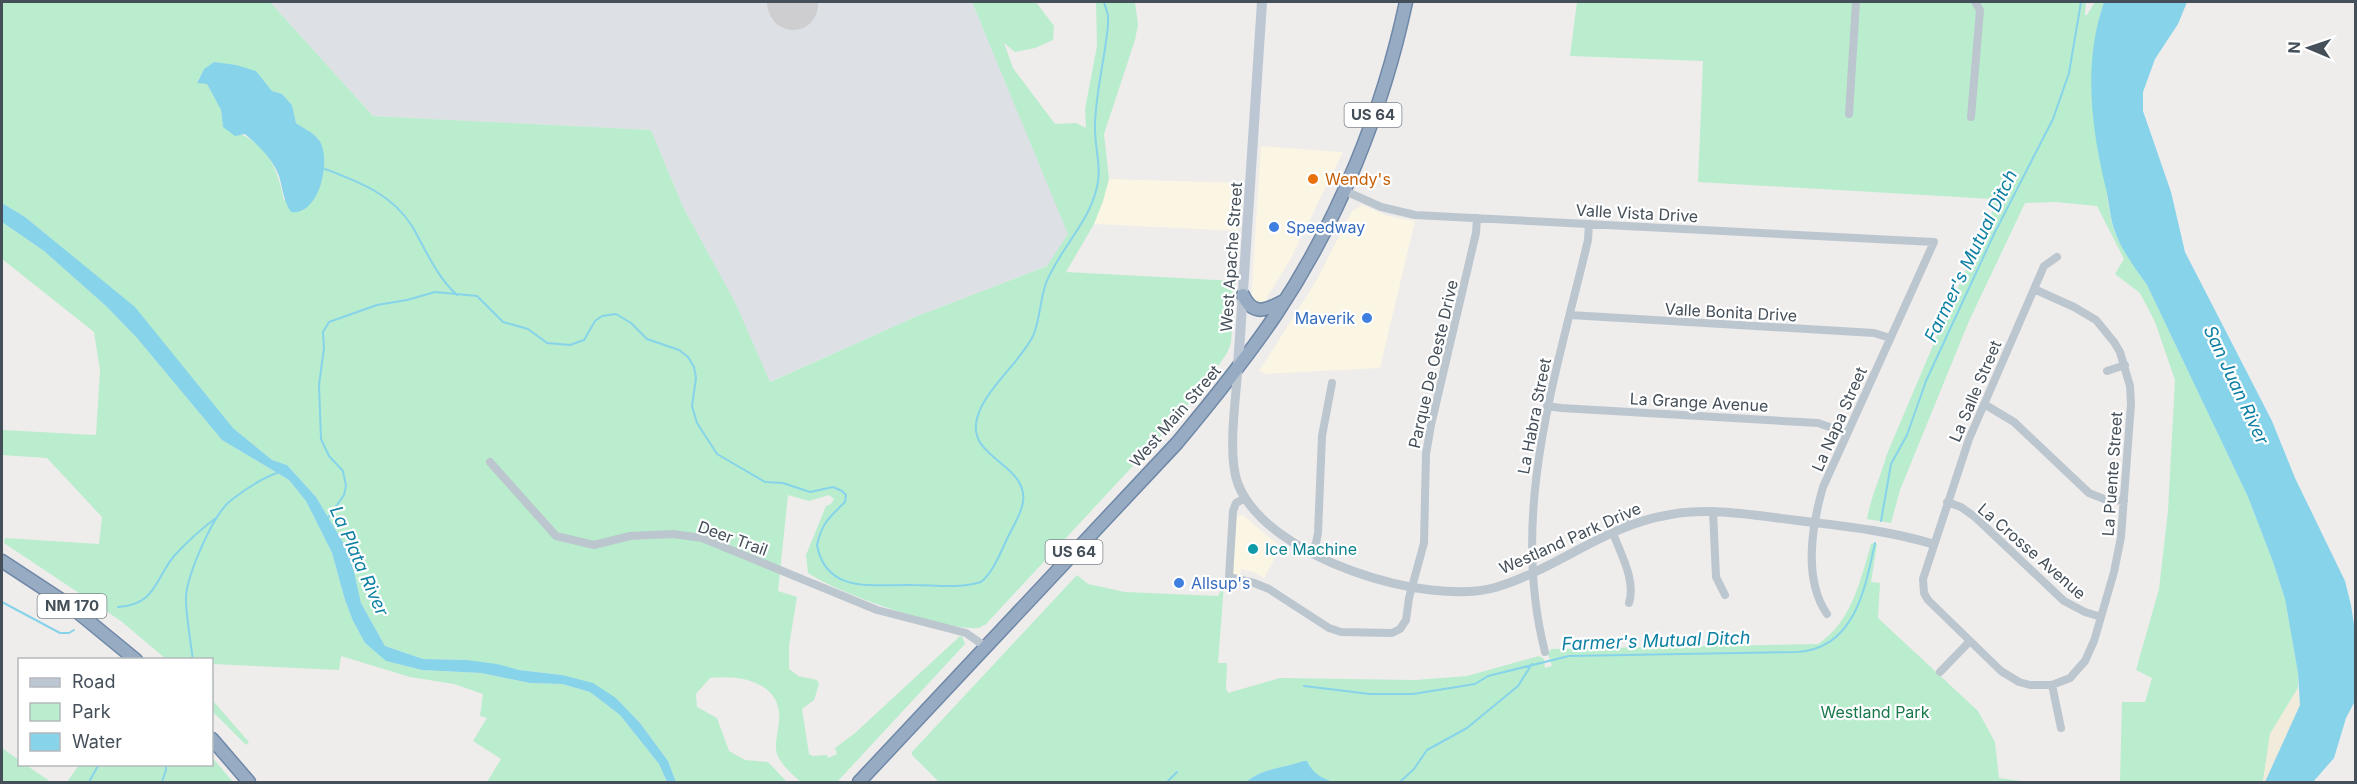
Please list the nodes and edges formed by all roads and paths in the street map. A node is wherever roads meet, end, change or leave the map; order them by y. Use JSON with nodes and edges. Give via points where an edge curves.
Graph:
{"nodes":[{"id":1,"x":1262,"y":2,"type":"edge"},
{"id":2,"x":1406,"y":2,"type":"edge"},
{"id":3,"x":1856,"y":2,"type":"edge"},
{"id":4,"x":1975,"y":2,"type":"edge"},
{"id":5,"x":1849,"y":114,"type":"dead end"},
{"id":6,"x":1971,"y":117,"type":"dead end"},
{"id":7,"x":1343,"y":190,"type":"junction"},
{"id":8,"x":1478,"y":218,"type":"junction"},
{"id":9,"x":1589,"y":224,"type":"junction"},
{"id":10,"x":1934,"y":243,"type":"joint"},
{"id":11,"x":2057,"y":257,"type":"dead end"},
{"id":12,"x":2034,"y":289,"type":"junction"},
{"id":13,"x":1243,"y":295,"type":"junction"},
{"id":14,"x":1285,"y":300,"type":"junction"},
{"id":15,"x":1570,"y":315,"type":"junction"},
{"id":16,"x":1890,"y":338,"type":"junction"},
{"id":17,"x":2125,"y":365,"type":"junction"},
{"id":18,"x":1238,"y":367,"type":"junction"},
{"id":19,"x":2107,"y":371,"type":"dead end"},
{"id":20,"x":1332,"y":383,"type":"dead end"},
{"id":21,"x":1984,"y":404,"type":"junction"},
{"id":22,"x":1547,"y":406,"type":"junction"},
{"id":23,"x":1847,"y":433,"type":"junction"},
{"id":24,"x":490,"y":462,"type":"dead end"},
{"id":25,"x":1245,"y":498,"type":"junction"},
{"id":26,"x":2124,"y":501,"type":"junction"},
{"id":27,"x":1947,"y":502,"type":"junction"},
{"id":28,"x":1713,"y":511,"type":"junction"},
{"id":29,"x":1623,"y":514,"type":"dead end"},
{"id":30,"x":1815,"y":523,"type":"junction"},
{"id":31,"x":1629,"y":526,"type":"junction"},
{"id":32,"x":1613,"y":533,"type":"junction"},
{"id":33,"x":1933,"y":544,"type":"junction"},
{"id":34,"x":1311,"y":553,"type":"junction"},
{"id":35,"x":2,"y":561,"type":"edge"},
{"id":36,"x":1532,"y":573,"type":"junction"},
{"id":37,"x":1412,"y":587,"type":"junction"},
{"id":38,"x":1725,"y":595,"type":"dead end"},
{"id":39,"x":1629,"y":603,"type":"dead end"},
{"id":40,"x":1827,"y":614,"type":"dead end"},
{"id":41,"x":2101,"y":617,"type":"junction"},
{"id":42,"x":1970,"y":641,"type":"junction"},
{"id":43,"x":986,"y":647,"type":"junction"},
{"id":44,"x":1545,"y":652,"type":"dead end"},
{"id":45,"x":134,"y":658,"type":"edge"},
{"id":46,"x":1940,"y":672,"type":"dead end"},
{"id":47,"x":2052,"y":685,"type":"junction"},
{"id":48,"x":2061,"y":728,"type":"dead end"},
{"id":49,"x":213,"y":740,"type":"edge"},
{"id":50,"x":249,"y":783,"type":"edge"},
{"id":51,"x":860,"y":783,"type":"edge"}],
"edges":[{"from":1,"to":13,"type":"main road","name":"West Apache Street"},
{"from":2,"to":7,"type":"highway","name":"West Main Street","number":"US 64","via":[[1379,100]]},
{"from":3,"to":5,"type":"street"},
{"from":4,"to":6,"type":"street","via":[[1980,10]]},
{"from":7,"to":8,"type":"street","name":"Valle Vista Drive","via":[[1397,212]]},
{"from":7,"to":14,"type":"highway","name":"West Main Street","number":"US 64"},
{"from":8,"to":9,"type":"street","name":"Valle Vista Drive"},
{"from":8,"to":37,"type":"street","name":"Parque De Oeste Drive","via":[[1425,454],[1424,543]]},
{"from":9,"to":10,"type":"street","name":"Valle Vista Drive"},
{"from":9,"to":15,"type":"street","name":"La Habra Street"},
{"from":10,"to":16,"type":"street","name":"La Napa Street"},
{"from":11,"to":12,"type":"street","name":"La Salle Street","via":[[2044,266]]},
{"from":12,"to":17,"type":"street","name":"La Puente Street","via":[[2096,320],[2114,342]]},
{"from":12,"to":21,"type":"street","name":"La Salle Street"},
{"from":13,"to":14,"type":"highway","via":[[1251,307],[1260,309]]},
{"from":13,"to":18,"type":"main road","name":"West Apache Street"},
{"from":14,"to":18,"type":"highway","name":"West Main Street","number":"US 64"},
{"from":15,"to":16,"type":"street","name":"Valle Bonita Drive","via":[[1874,333]]},
{"from":15,"to":22,"type":"street","name":"La Habra Street"},
{"from":16,"to":23,"type":"street","name":"La Napa Street"},
{"from":17,"to":19,"type":"street"},
{"from":17,"to":26,"type":"street","name":"La Puente Street","via":[[2131,396]]},
{"from":18,"to":25,"type":"street","name":"West Apache Street","via":[[1233,463]]},
{"from":18,"to":43,"type":"highway","name":"West Main Street","number":"US 64","via":[[1177,443]]},
{"from":20,"to":34,"type":"street","via":[[1322,436],[1318,533]]},
{"from":21,"to":26,"type":"street","via":[[2014,422],[2089,493]]},
{"from":21,"to":27,"type":"street","name":"La Salle Street"},
{"from":22,"to":23,"type":"street","name":"La Grange Avenue","via":[[1818,423]]},
{"from":22,"to":36,"type":"street","name":"La Habra Street","via":[[1535,472]]},
{"from":23,"to":30,"type":"street","name":"La Napa Street","via":[[1823,487]]},
{"from":24,"to":43,"type":"street","name":"Deer Trail","via":[[556,536],[594,545],[630,536],[673,534],[702,538],[877,610],[966,633]]},
{"from":25,"to":34,"type":"street","name":"Westland Park Drive","via":[[1272,527]]},
{"from":25,"to":37,"type":"street","via":[[1236,503],[1233,511],[1229,577],[1269,589],[1341,632],[1392,633],[1401,629]]},
{"from":26,"to":41,"type":"street","name":"La Puente Street","via":[[2119,552]]},
{"from":27,"to":33,"type":"street","name":"La Salle Street"},
{"from":27,"to":41,"type":"street","name":"La Crosse Avenue","via":[[1975,517],[2064,601]]},
{"from":28,"to":30,"type":"street","name":"Westland Park Drive"},
{"from":28,"to":31,"type":"street","name":"Westland Park Drive","via":[[1666,515]]},
{"from":28,"to":38,"type":"street","via":[[1716,577]]},
{"from":29,"to":31,"type":"street"},
{"from":30,"to":33,"type":"street","name":"Westland Park Drive","via":[[1882,530]]},
{"from":30,"to":40,"type":"street","name":"La Napa Street","via":[[1815,581]]},
{"from":31,"to":32,"type":"street","name":"Westland Park Drive"},
{"from":32,"to":36,"type":"street","name":"Westland Park Drive"},
{"from":32,"to":39,"type":"street","via":[[1631,583]]},
{"from":33,"to":42,"type":"street","name":"La Salle Street","via":[[1923,579],[1924,593]]},
{"from":34,"to":37,"type":"street","name":"Westland Park Drive","via":[[1350,571]]},
{"from":35,"to":45,"type":"highway","number":"NM 170","via":[[69,605]]},
{"from":36,"to":37,"type":"street","name":"Westland Park Drive","via":[[1480,591],[1454,593]]},
{"from":36,"to":44,"type":"street","name":"La Habra Street"},
{"from":41,"to":47,"type":"street","name":"La Puente Street","via":[[2085,661],[2070,678]]},
{"from":42,"to":46,"type":"street"},
{"from":42,"to":47,"type":"street","via":[[2012,678],[2030,685]]},
{"from":43,"to":51,"type":"highway","name":"West Main Street","number":"US 64"},
{"from":47,"to":48,"type":"street"},
{"from":49,"to":50,"type":"highway"}]}
